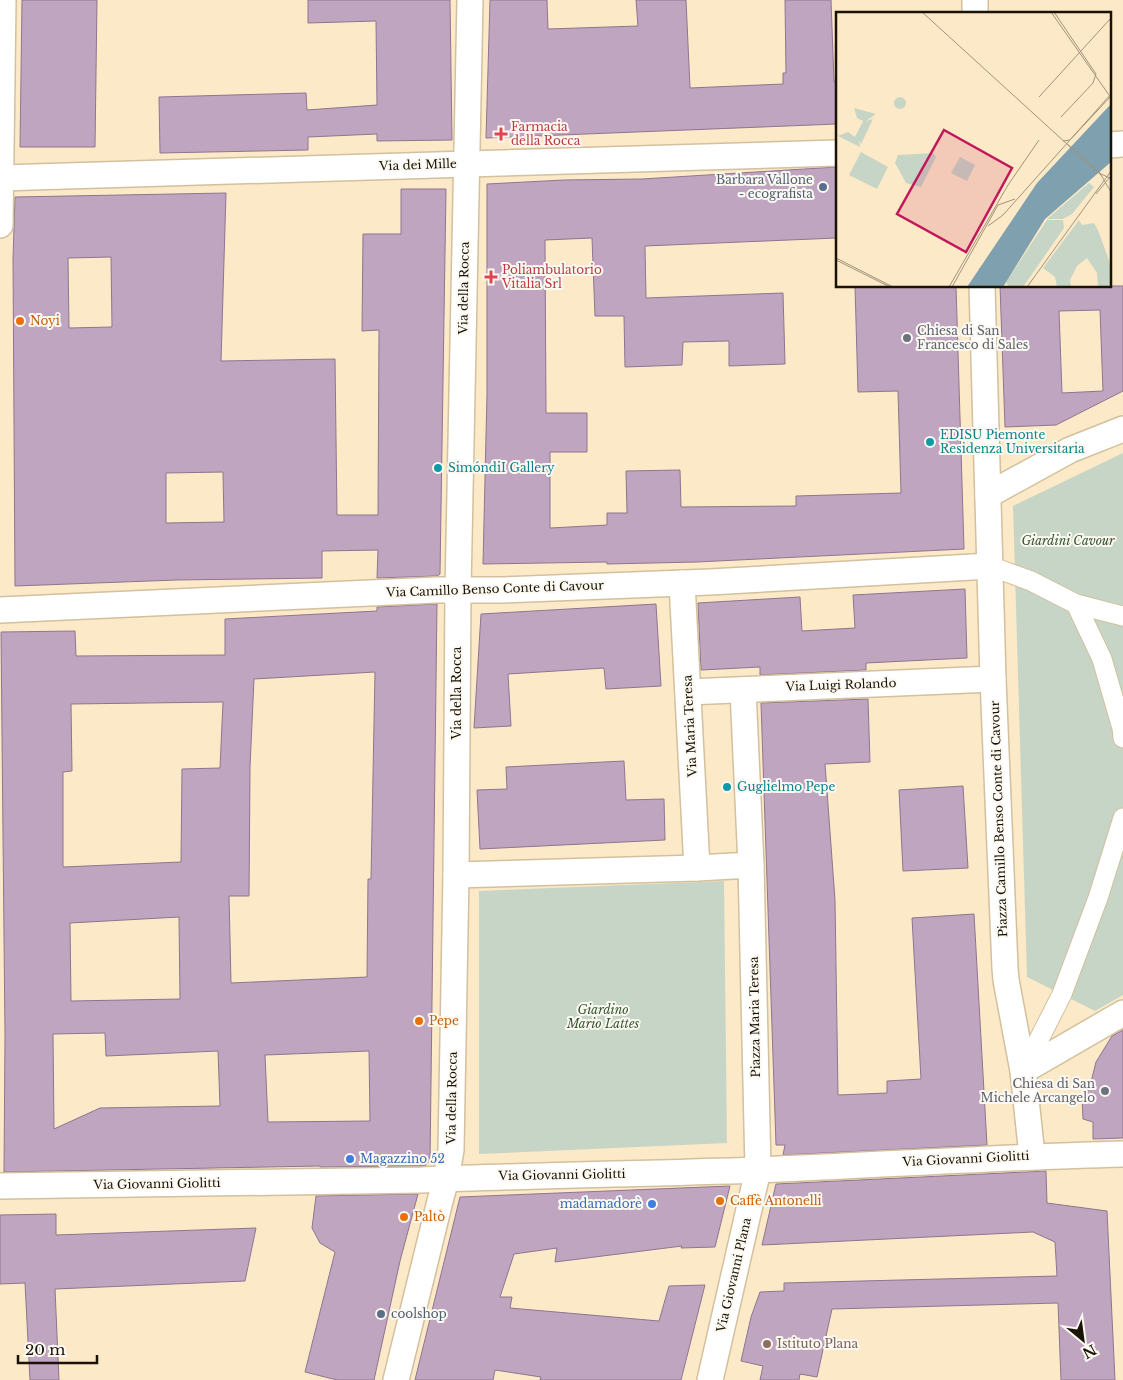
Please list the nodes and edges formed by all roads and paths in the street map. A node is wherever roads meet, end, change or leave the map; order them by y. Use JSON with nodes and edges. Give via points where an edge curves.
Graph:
{"nodes":[{"id":1,"x":3,"y":0,"type":"edge"},
{"id":2,"x":470,"y":0,"type":"edge"},
{"id":3,"x":1123,"y":144,"type":"edge"},
{"id":4,"x":1110,"y":145,"type":"edge"},
{"id":5,"x":836,"y":153,"type":"edge"},
{"id":6,"x":467,"y":164,"type":"junction"},
{"id":7,"x":0,"y":178,"type":"edge"},
{"id":8,"x":0,"y":224,"type":"edge"},
{"id":9,"x":982,"y":288,"type":"edge"},
{"id":10,"x":1123,"y":429,"type":"edge"},
{"id":11,"x":988,"y":495,"type":"junction"},
{"id":12,"x":990,"y":566,"type":"junction"},
{"id":13,"x":682,"y":583,"type":"junction"},
{"id":14,"x":458,"y":590,"type":"junction"},
{"id":15,"x":1076,"y":604,"type":"junction"},
{"id":16,"x":0,"y":610,"type":"edge"},
{"id":17,"x":1123,"y":616,"type":"edge"},
{"id":18,"x":993,"y":679,"type":"junction"},
{"id":19,"x":743,"y":690,"type":"junction"},
{"id":20,"x":688,"y":692,"type":"junction"},
{"id":21,"x":1123,"y":738,"type":"edge"},
{"id":22,"x":1123,"y":818,"type":"edge"},
{"id":23,"x":751,"y":865,"type":"junction"},
{"id":24,"x":698,"y":868,"type":"junction"},
{"id":25,"x":456,"y":875,"type":"junction"},
{"id":26,"x":1123,"y":1013,"type":"edge"},
{"id":27,"x":1024,"y":1071,"type":"junction"},
{"id":28,"x":1123,"y":1154,"type":"edge"},
{"id":29,"x":1032,"y":1156,"type":"junction"},
{"id":30,"x":758,"y":1170,"type":"junction"},
{"id":31,"x":446,"y":1179,"type":"junction"},
{"id":32,"x":0,"y":1186,"type":"edge"},
{"id":33,"x":396,"y":1380,"type":"edge"},
{"id":34,"x":710,"y":1380,"type":"edge"}],
"edges":[{"from":1,"to":7,"type":"street"},
{"from":2,"to":6,"type":"street","name":"Via della Rocca"},
{"from":3,"to":4,"type":"street"},
{"from":5,"to":6,"type":"street","name":"Via dei Mille"},
{"from":6,"to":7,"type":"street","name":"Via dei Mille"},
{"from":6,"to":14,"type":"street","name":"Via della Rocca"},
{"from":7,"to":8,"type":"street"},
{"from":9,"to":11,"type":"street","name":"Piazza Camillo Benso Conte di Cavour"},
{"from":10,"to":11,"type":"street","via":[[1070,450]]},
{"from":11,"to":12,"type":"street","name":"Piazza Camillo Benso Conte di Cavour"},
{"from":12,"to":13,"type":"street","name":"Via Camillo Benso Conte di Cavour"},
{"from":12,"to":15,"type":"street","via":[[1031,581]]},
{"from":12,"to":18,"type":"street","name":"Piazza Camillo Benso Conte di Cavour"},
{"from":13,"to":14,"type":"street","name":"Via Camillo Benso Conte di Cavour"},
{"from":13,"to":20,"type":"street","name":"Via Maria Teresa"},
{"from":14,"to":16,"type":"street","name":"Via Camillo Benso Conte di Cavour"},
{"from":14,"to":25,"type":"street","name":"Via della Rocca"},
{"from":15,"to":17,"type":"street"},
{"from":15,"to":21,"type":"street","via":[[1102,659]]},
{"from":18,"to":19,"type":"street","name":"Via Luigi Rolando"},
{"from":18,"to":27,"type":"street","name":"Piazza Camillo Benso Conte di Cavour","via":[[1006,980]]},
{"from":19,"to":20,"type":"street","name":"Via Luigi Rolando"},
{"from":19,"to":23,"type":"street","name":"Piazza Maria Teresa"},
{"from":20,"to":24,"type":"street","name":"Via Maria Teresa"},
{"from":22,"to":27,"type":"street","via":[[1098,898],[1062,994]]},
{"from":23,"to":24,"type":"street"},
{"from":23,"to":30,"type":"street","name":"Piazza Maria Teresa"},
{"from":24,"to":25,"type":"street"},
{"from":25,"to":31,"type":"street","name":"Via della Rocca","via":[[451,1150]]},
{"from":26,"to":27,"type":"street"},
{"from":27,"to":29,"type":"street","name":"Piazza Camillo Benso Conte di Cavour"},
{"from":28,"to":29,"type":"street","name":"Via Giovanni Giolitti"},
{"from":29,"to":30,"type":"street","name":"Via Giovanni Giolitti"},
{"from":30,"to":31,"type":"street","name":"Via Giovanni Giolitti"},
{"from":30,"to":34,"type":"street","name":"Via Giovanni Plana"},
{"from":31,"to":32,"type":"street","name":"Via Giovanni Giolitti"},
{"from":31,"to":33,"type":"street","name":"Via della Rocca"}]}
